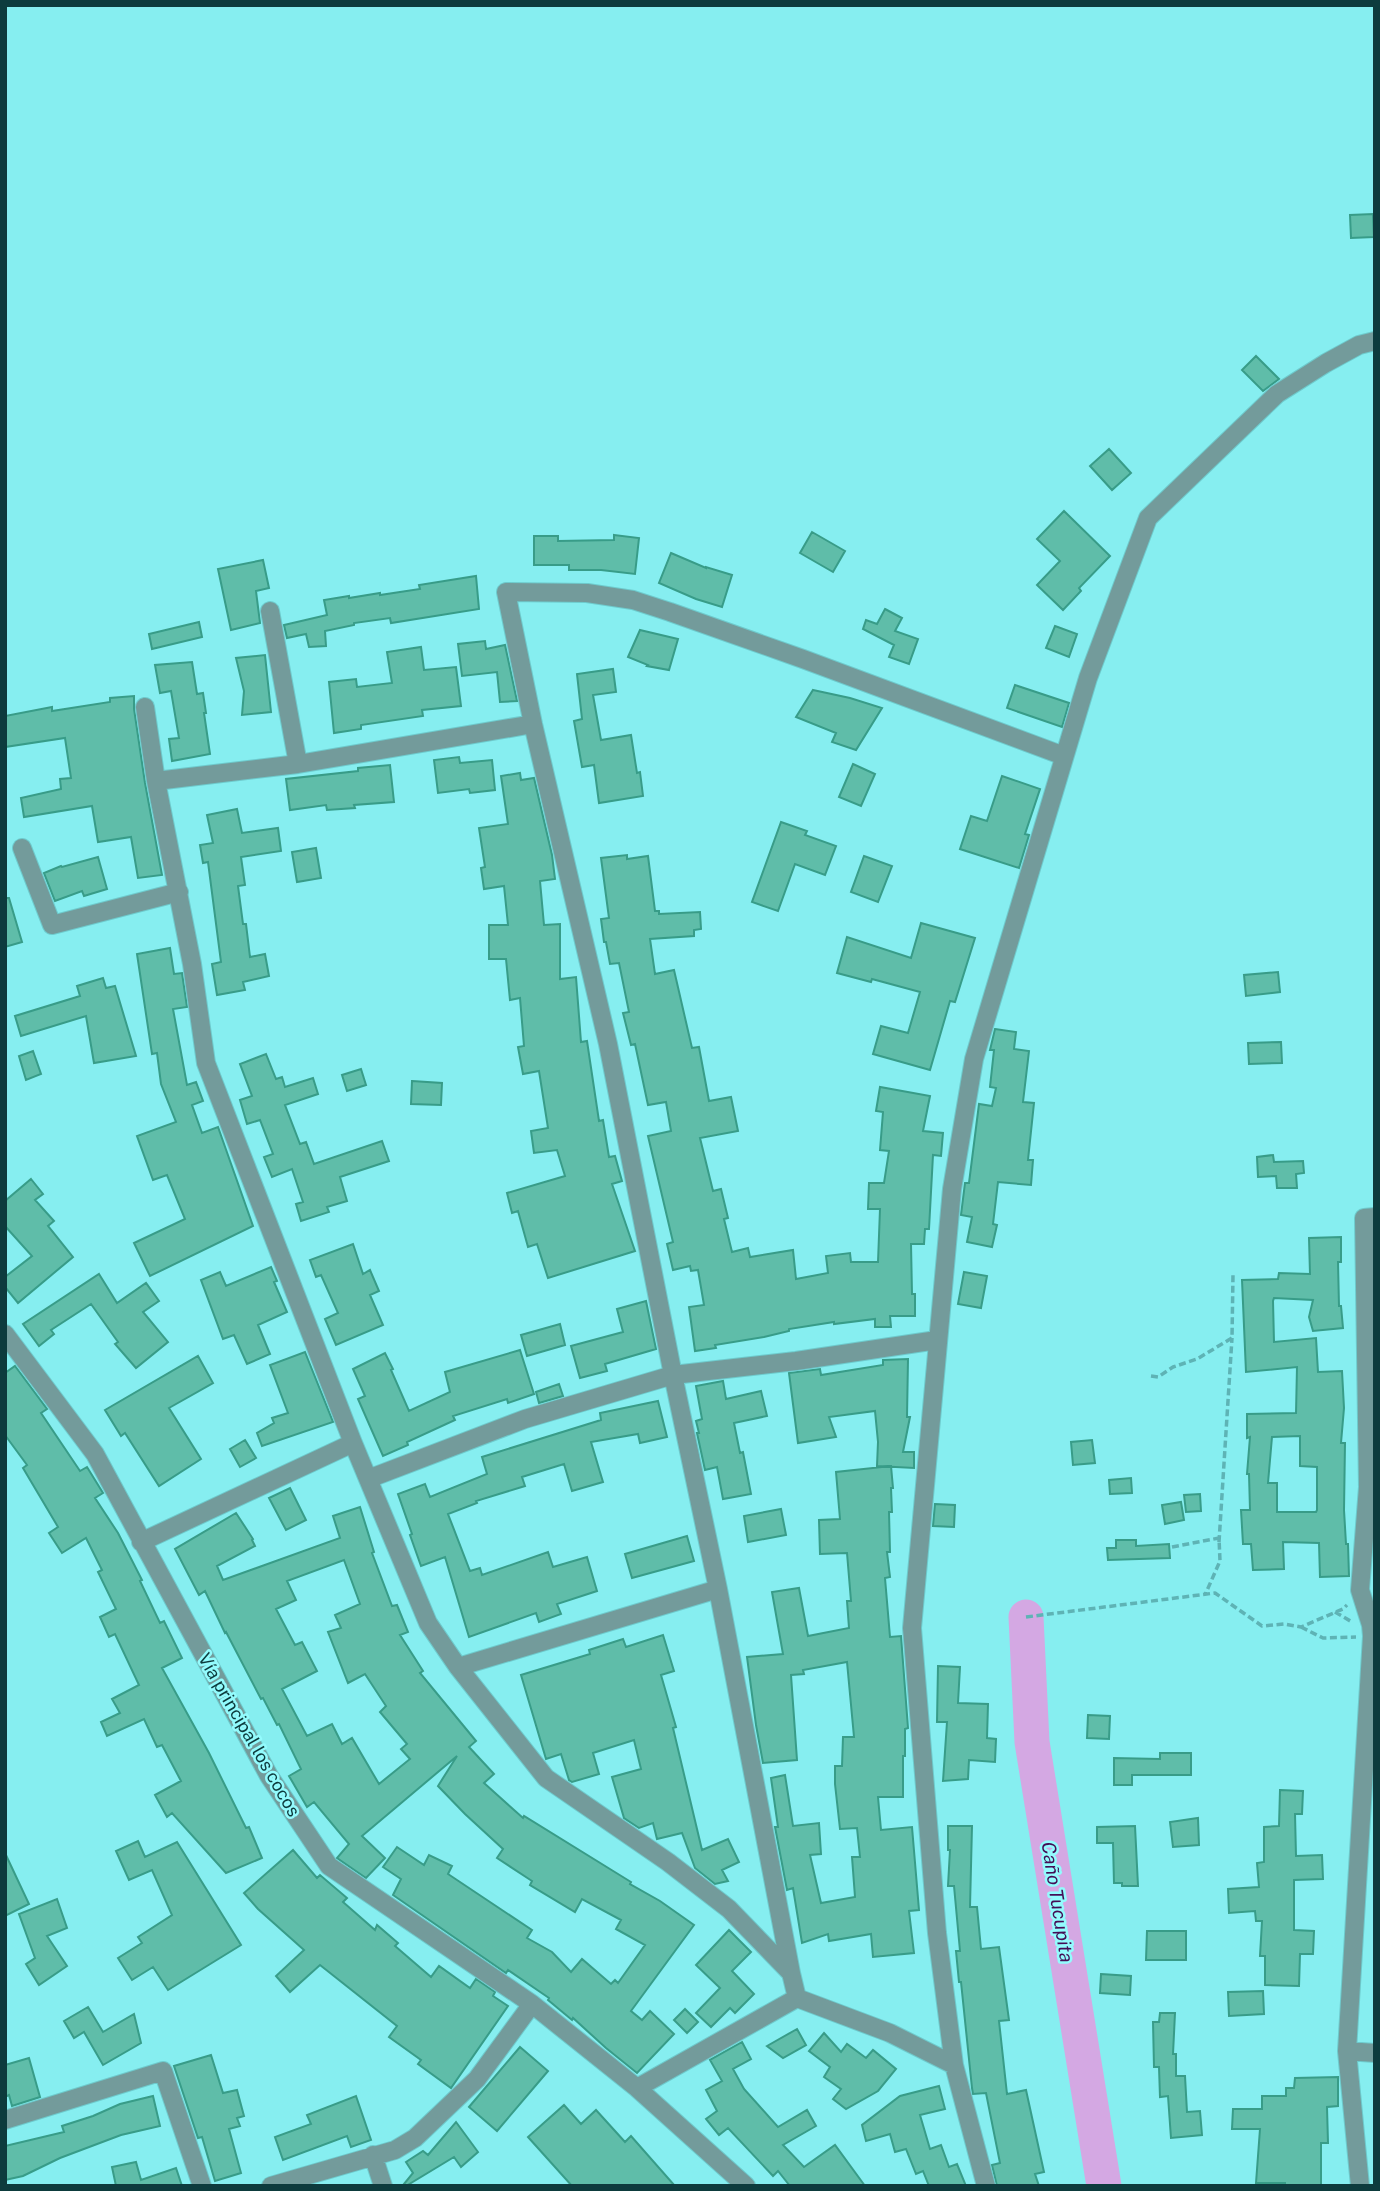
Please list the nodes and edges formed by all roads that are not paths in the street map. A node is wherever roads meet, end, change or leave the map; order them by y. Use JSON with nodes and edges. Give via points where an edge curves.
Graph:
{"nodes":[{"id":1,"x":1375,"y":341,"type":"edge"},
{"id":2,"x":270,"y":611,"type":"dead end"},
{"id":3,"x":145,"y":707,"type":"dead end"},
{"id":4,"x":533,"y":724,"type":"junction"},
{"id":5,"x":1064,"y":756,"type":"junction"},
{"id":6,"x":298,"y":764,"type":"junction"},
{"id":7,"x":156,"y":781,"type":"junction"},
{"id":8,"x":22,"y":848,"type":"dead end"},
{"id":9,"x":179,"y":892,"type":"junction"},
{"id":10,"x":1375,"y":1217,"type":"edge"},
{"id":11,"x":5,"y":1334,"type":"edge"},
{"id":12,"x":937,"y":1340,"type":"junction"},
{"id":13,"x":673,"y":1375,"type":"junction"},
{"id":14,"x":353,"y":1443,"type":"junction"},
{"id":15,"x":368,"y":1479,"type":"junction"},
{"id":16,"x":1371,"y":1487,"type":"edge"},
{"id":17,"x":141,"y":1542,"type":"junction"},
{"id":18,"x":718,"y":1589,"type":"junction"},
{"id":19,"x":1373,"y":1636,"type":"edge"},
{"id":20,"x":458,"y":1667,"type":"junction"},
{"id":21,"x":791,"y":1973,"type":"junction"},
{"id":22,"x":797,"y":1998,"type":"junction"},
{"id":23,"x":532,"y":2004,"type":"junction"},
{"id":24,"x":1347,"y":2051,"type":"junction"},
{"id":25,"x":1375,"y":2053,"type":"edge"},
{"id":26,"x":954,"y":2065,"type":"junction"},
{"id":27,"x":637,"y":2088,"type":"junction"},
{"id":28,"x":5,"y":2120,"type":"edge"},
{"id":29,"x":373,"y":2155,"type":"junction"},
{"id":30,"x":1364,"y":2174,"type":"edge"},
{"id":31,"x":202,"y":2186,"type":"edge"},
{"id":32,"x":271,"y":2186,"type":"edge"},
{"id":33,"x":383,"y":2186,"type":"edge"},
{"id":34,"x":746,"y":2186,"type":"edge"},
{"id":35,"x":986,"y":2186,"type":"edge"}],
"edges":[{"from":1,"to":5,"type":"street","via":[[1325,363],[1278,394],[1148,518]]},
{"from":2,"to":6,"type":"street"},
{"from":3,"to":7,"type":"street"},
{"from":4,"to":5,"type":"street","via":[[506,592],[587,593],[633,600]]},
{"from":4,"to":6,"type":"street"},
{"from":4,"to":13,"type":"street","via":[[608,1044]]},
{"from":5,"to":12,"type":"street","via":[[974,1059],[952,1189]]},
{"from":6,"to":7,"type":"street"},
{"from":7,"to":9,"type":"street"},
{"from":8,"to":9,"type":"street","via":[[52,925]]},
{"from":9,"to":14,"type":"street","via":[[206,1063]]},
{"from":10,"to":16,"type":"street","via":[[1364,1217]]},
{"from":11,"to":17,"type":"street","name":"Vía principal los cocos","via":[[95,1454]]},
{"from":12,"to":13,"type":"street"},
{"from":12,"to":26,"type":"street","via":[[912,1628],[937,1933]]},
{"from":13,"to":15,"type":"street","via":[[525,1419]]},
{"from":13,"to":18,"type":"street"},
{"from":14,"to":15,"type":"street"},
{"from":14,"to":17,"type":"street"},
{"from":15,"to":20,"type":"street","via":[[428,1623]]},
{"from":16,"to":19,"type":"street","via":[[1360,1590]]},
{"from":17,"to":23,"type":"street","name":"Vía principal los cocos","via":[[269,1776],[329,1866]]},
{"from":18,"to":20,"type":"street"},
{"from":18,"to":21,"type":"street"},
{"from":19,"to":24,"type":"street"},
{"from":20,"to":21,"type":"street","via":[[546,1778],[729,1909]]},
{"from":21,"to":22,"type":"street"},
{"from":22,"to":26,"type":"street","via":[[890,2033]]},
{"from":22,"to":27,"type":"street"},
{"from":23,"to":27,"type":"street","name":"Vía principal los cocos"},
{"from":23,"to":29,"type":"street","via":[[477,2079],[435,2121],[395,2150]]},
{"from":24,"to":25,"type":"street"},
{"from":24,"to":30,"type":"street"},
{"from":26,"to":35,"type":"street"},
{"from":27,"to":34,"type":"street","name":"Vía principal los cocos"},
{"from":28,"to":31,"type":"street","via":[[163,2071]]},
{"from":29,"to":32,"type":"street"},
{"from":29,"to":33,"type":"street"}]}
